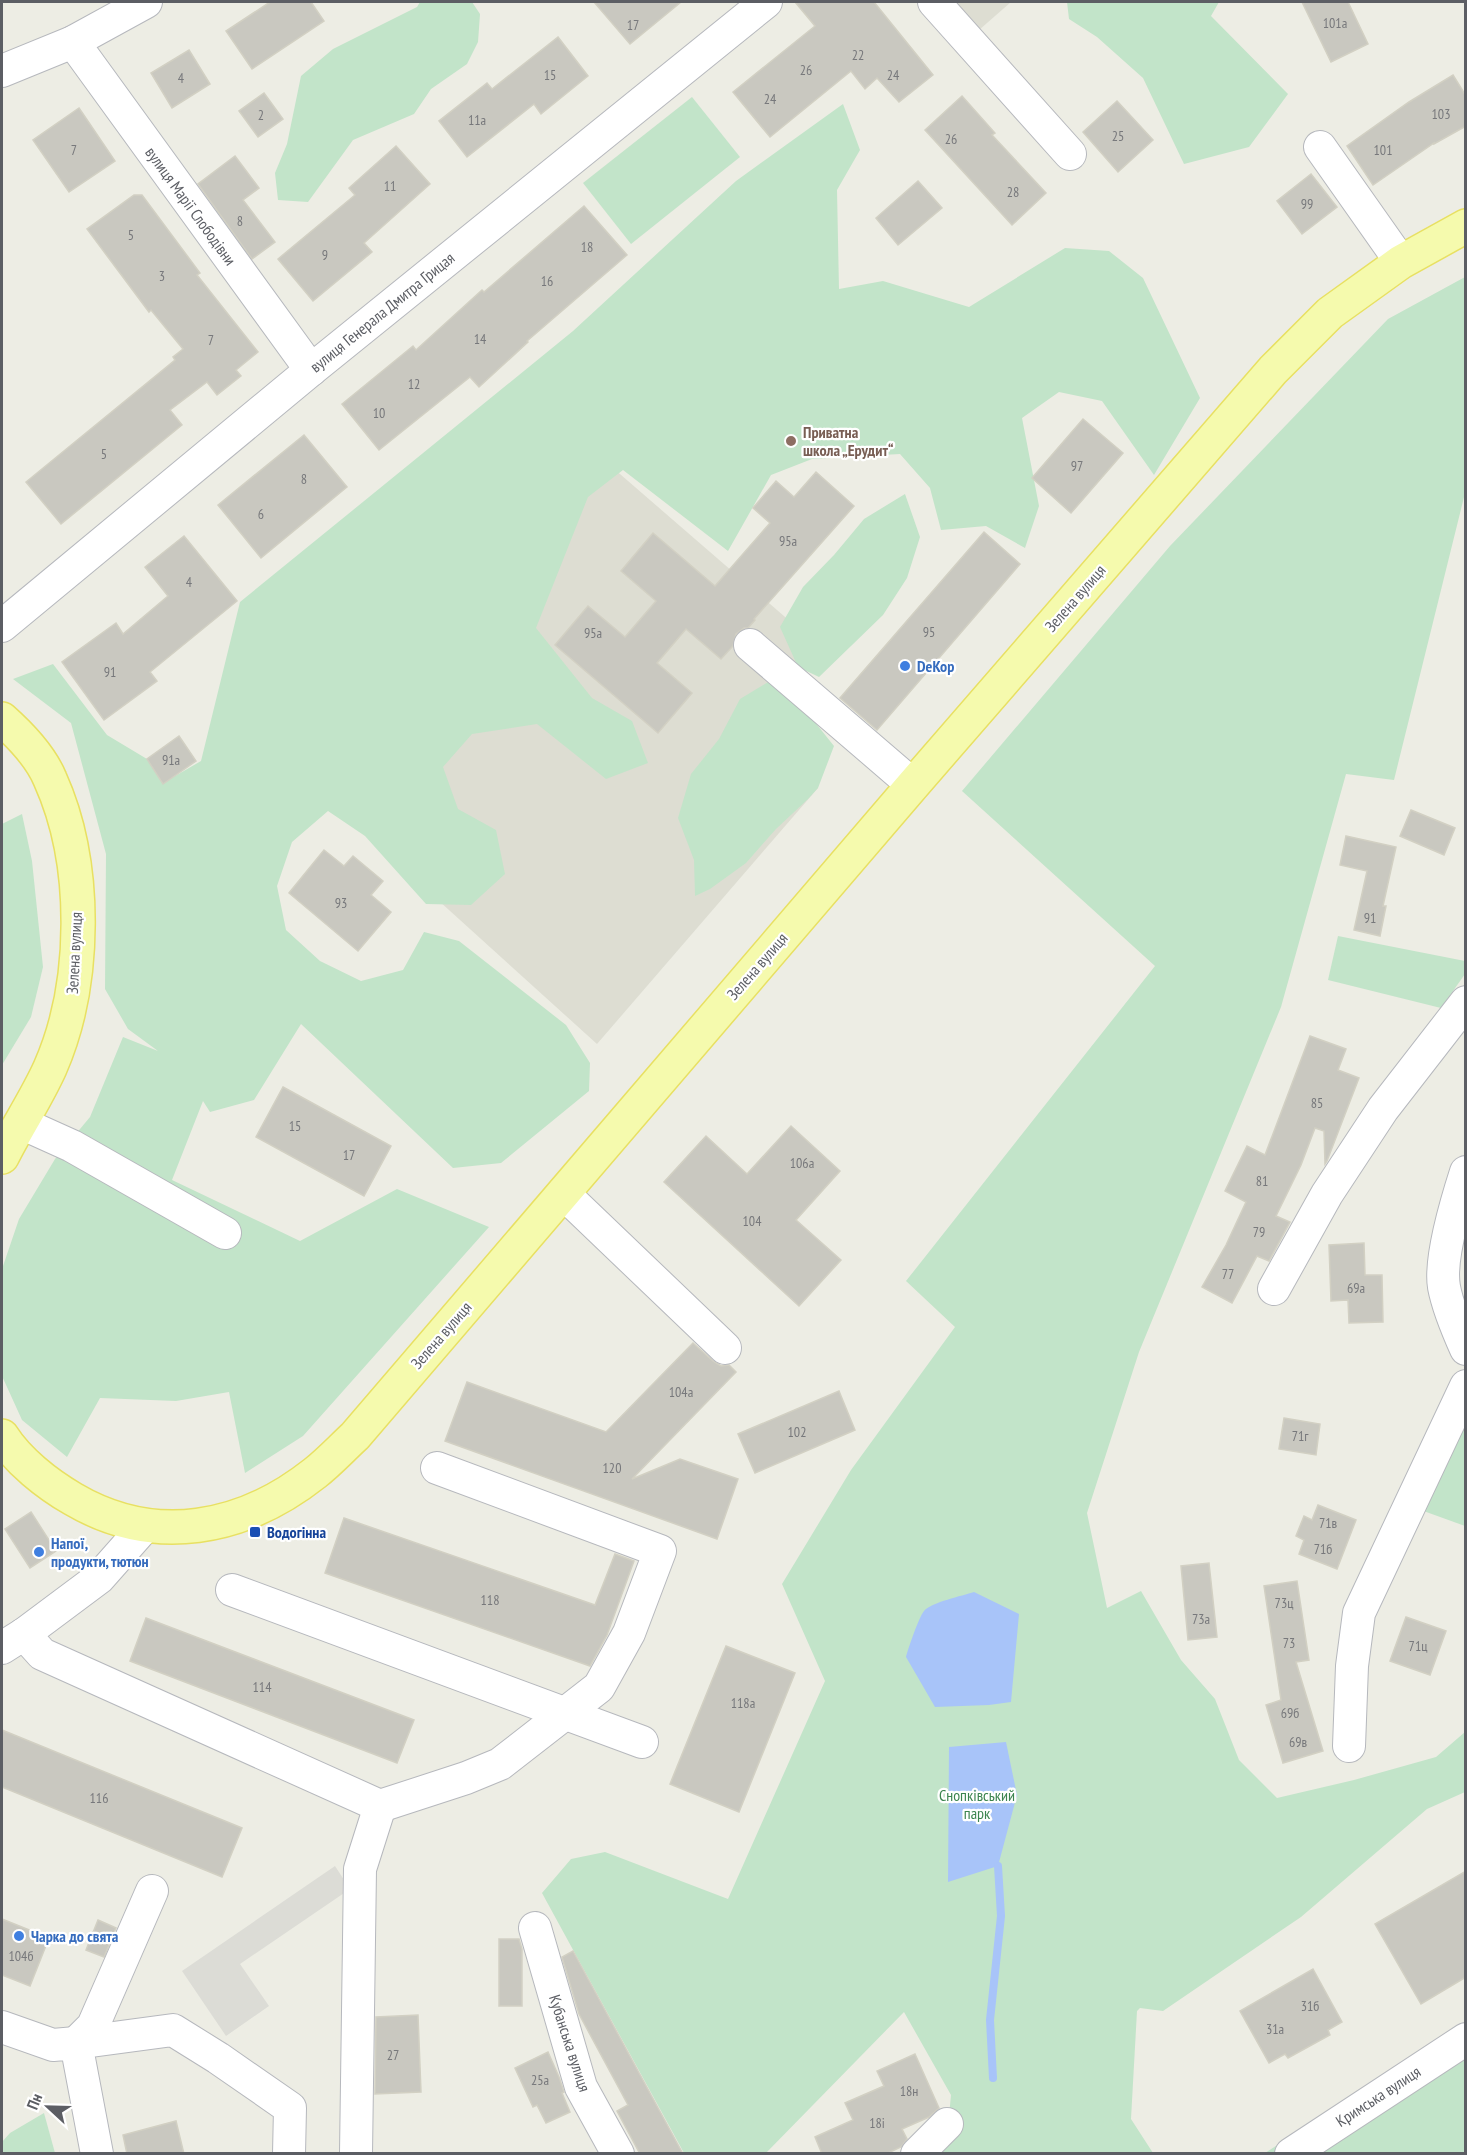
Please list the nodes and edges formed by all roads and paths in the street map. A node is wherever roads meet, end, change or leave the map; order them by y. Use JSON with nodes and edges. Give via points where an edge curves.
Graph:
{"nodes":[{"id":1,"x":146,"y":2,"type":"edge"},
{"id":2,"x":766,"y":2,"type":"edge"},
{"id":3,"x":934,"y":2,"type":"edge"},
{"id":4,"x":73,"y":42,"type":"junction"},
{"id":5,"x":2,"y":71,"type":"edge"},
{"id":6,"x":1320,"y":147,"type":"dead end"},
{"id":7,"x":1070,"y":154,"type":"dead end"},
{"id":8,"x":1466,"y":226,"type":"edge"},
{"id":9,"x":1401,"y":262,"type":"junction"},
{"id":10,"x":311,"y":370,"type":"junction"},
{"id":11,"x":2,"y":626,"type":"edge"},
{"id":12,"x":750,"y":645,"type":"dead end"},
{"id":13,"x":2,"y":719,"type":"edge"},
{"id":14,"x":912,"y":785,"type":"junction"},
{"id":15,"x":1466,"y":1002,"type":"edge"},
{"id":16,"x":9,"y":1138,"type":"edge"},
{"id":17,"x":1466,"y":1172,"type":"edge"},
{"id":18,"x":563,"y":1193,"type":"junction"},
{"id":19,"x":225,"y":1233,"type":"dead end"},
{"id":20,"x":1274,"y":1289,"type":"dead end"},
{"id":21,"x":724,"y":1348,"type":"dead end"},
{"id":22,"x":1466,"y":1349,"type":"edge"},
{"id":23,"x":1466,"y":1386,"type":"edge"},
{"id":24,"x":2,"y":1436,"type":"edge"},
{"id":25,"x":437,"y":1468,"type":"dead end"},
{"id":26,"x":145,"y":1526,"type":"junction"},
{"id":27,"x":232,"y":1590,"type":"dead end"},
{"id":28,"x":13,"y":1641,"type":"edge"},
{"id":29,"x":565,"y":1714,"type":"junction"},
{"id":30,"x":642,"y":1742,"type":"dead end"},
{"id":31,"x":1349,"y":1746,"type":"dead end"},
{"id":32,"x":380,"y":1806,"type":"junction"},
{"id":33,"x":152,"y":1891,"type":"dead end"},
{"id":34,"x":535,"y":1928,"type":"dead end"},
{"id":35,"x":2,"y":2026,"type":"edge"},
{"id":36,"x":1466,"y":2039,"type":"edge"},
{"id":37,"x":76,"y":2043,"type":"junction"},
{"id":38,"x":947,"y":2124,"type":"dead end"},
{"id":39,"x":97,"y":2154,"type":"edge"},
{"id":40,"x":289,"y":2154,"type":"edge"},
{"id":41,"x":356,"y":2154,"type":"edge"},
{"id":42,"x":618,"y":2154,"type":"edge"},
{"id":43,"x":917,"y":2154,"type":"edge"},
{"id":44,"x":1291,"y":2154,"type":"edge"}],
"edges":[{"from":1,"to":4,"type":"street"},
{"from":2,"to":10,"type":"street","name":"вулиця Генерала Дмитра Грицая"},
{"from":3,"to":7,"type":"street"},
{"from":4,"to":5,"type":"street"},
{"from":4,"to":10,"type":"street","name":"вулиця Марії Слободівни"},
{"from":6,"to":9,"type":"street"},
{"from":8,"to":9,"type":"main road","name":"Зелена вулиця"},
{"from":9,"to":14,"type":"main road","name":"Зелена вулиця","via":[[1330,313],[1273,370]]},
{"from":10,"to":11,"type":"street","name":"вулиця Генерала Дмитра Грицая"},
{"from":12,"to":14,"type":"street"},
{"from":13,"to":16,"type":"main road","name":"Зелена вулиця","via":[[22,736],[50,777],[71,841],[79,917],[73,998],[50,1067]]},
{"from":14,"to":18,"type":"main road","name":"Зелена вулиця"},
{"from":15,"to":20,"type":"street","via":[[1377,1118],[1327,1194]]},
{"from":16,"to":19,"type":"street","via":[[72,1146]]},
{"from":17,"to":22,"type":"street","via":[[1446,1249],[1444,1285]]},
{"from":18,"to":21,"type":"street"},
{"from":18,"to":26,"type":"main road","name":"Зелена вулиця","via":[[355,1436],[315,1473],[271,1502],[234,1519],[177,1528]]},
{"from":23,"to":31,"type":"street","via":[[1359,1614],[1352,1666]]},
{"from":24,"to":26,"type":"main road","name":"Зелена вулиця","via":[[38,1474],[64,1494],[113,1518]]},
{"from":25,"to":29,"type":"street","via":[[660,1551],[629,1633],[599,1687]]},
{"from":26,"to":28,"type":"street","via":[[99,1578]]},
{"from":27,"to":29,"type":"street"},
{"from":28,"to":32,"type":"street"},
{"from":29,"to":30,"type":"street"},
{"from":29,"to":32,"type":"street","via":[[500,1764]]},
{"from":32,"to":41,"type":"street","via":[[360,1869]]},
{"from":33,"to":37,"type":"street","via":[[93,2026]]},
{"from":34,"to":42,"type":"street","name":"Кубанська вулиця","via":[[581,2087]]},
{"from":35,"to":37,"type":"street","via":[[53,2045]]},
{"from":36,"to":44,"type":"street","name":"Кримська вулиця"},
{"from":37,"to":39,"type":"street"},
{"from":37,"to":40,"type":"street","via":[[173,2030],[290,2108]]},
{"from":38,"to":43,"type":"street"}]}
